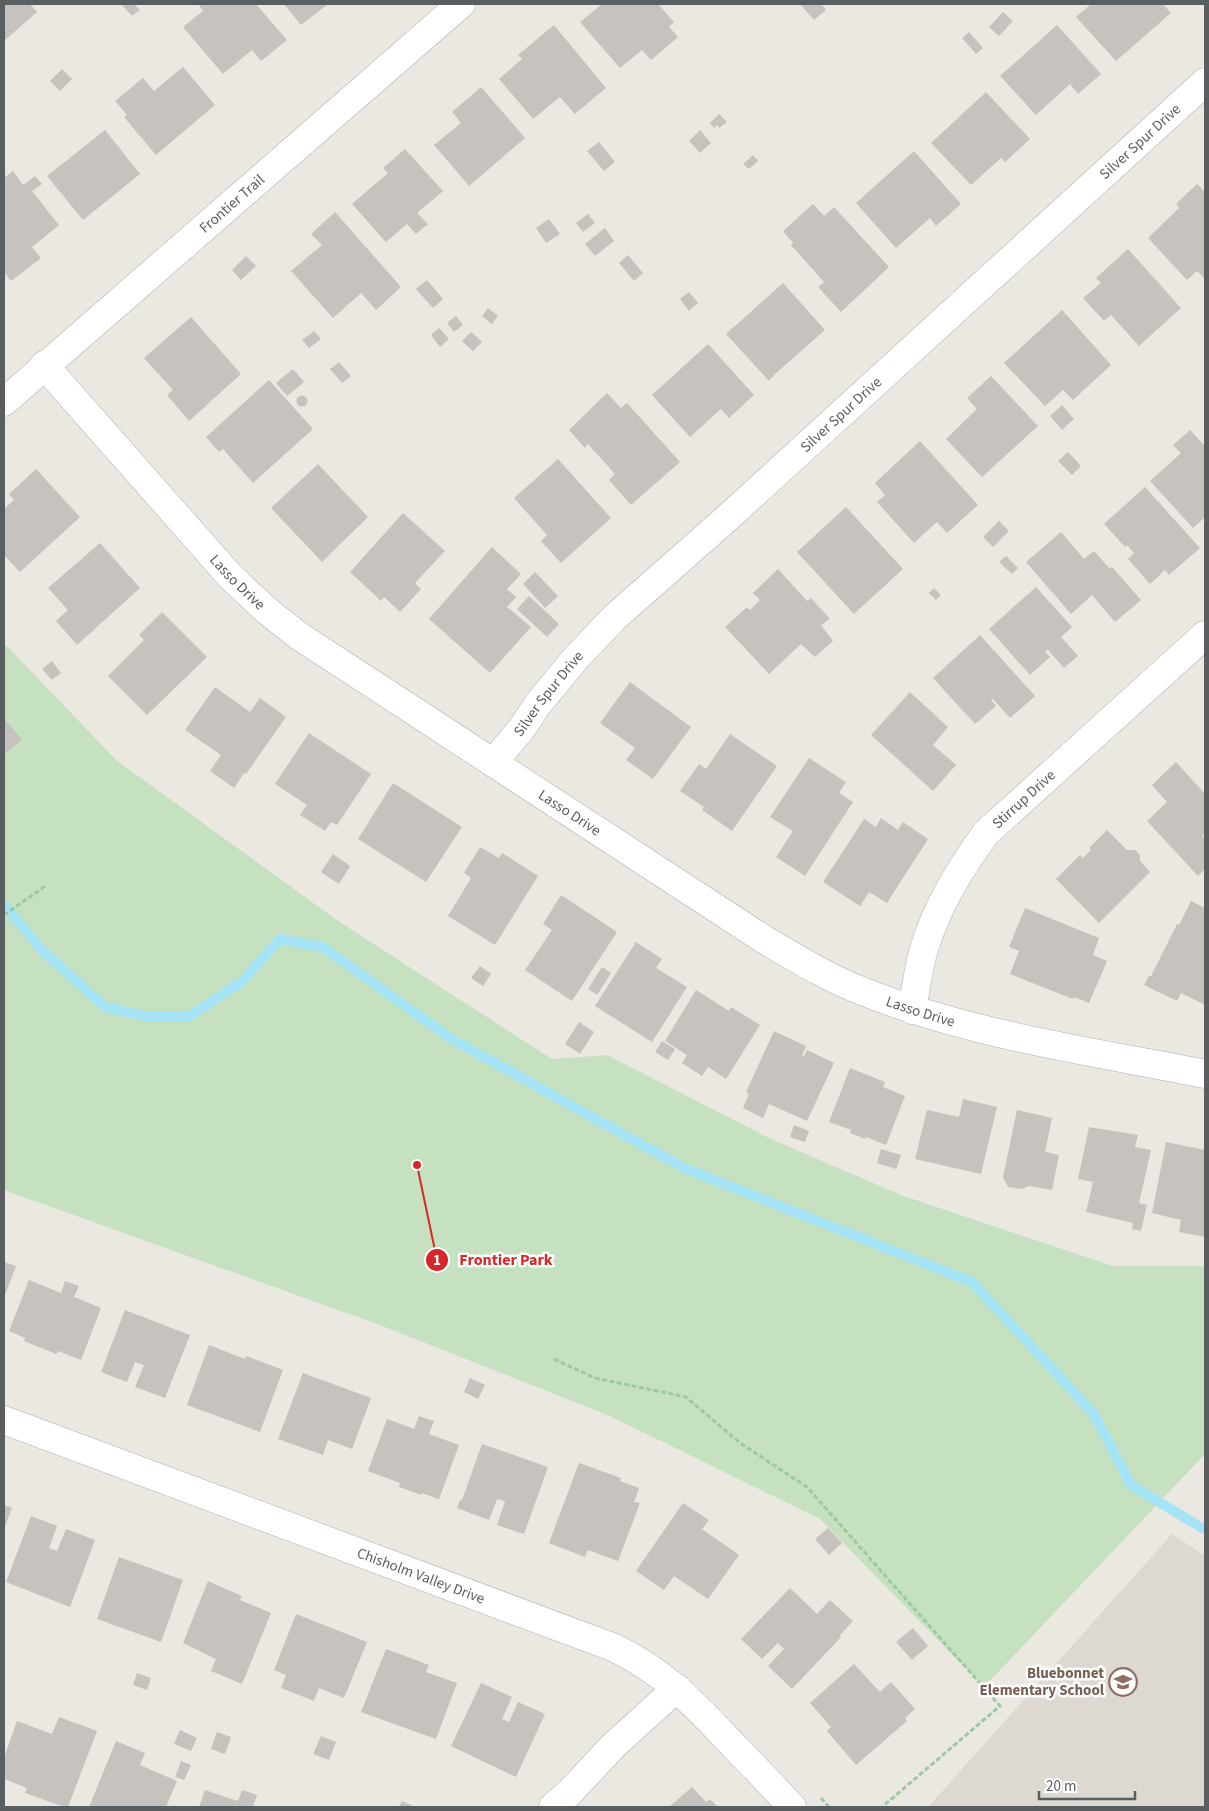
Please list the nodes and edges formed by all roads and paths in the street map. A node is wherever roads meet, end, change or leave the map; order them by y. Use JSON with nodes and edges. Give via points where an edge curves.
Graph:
{"nodes":[{"id":1,"x":461,"y":4,"type":"edge"},
{"id":2,"x":1205,"y":82,"type":"edge"},
{"id":3,"x":44,"y":366,"type":"junction"},
{"id":4,"x":4,"y":402,"type":"edge"},
{"id":5,"x":1205,"y":635,"type":"edge"},
{"id":6,"x":493,"y":763,"type":"junction"},
{"id":7,"x":48,"y":885,"type":"dead end"},
{"id":8,"x":4,"y":915,"type":"edge"},
{"id":9,"x":912,"y":1010,"type":"junction"},
{"id":10,"x":1205,"y":1074,"type":"edge"},
{"id":11,"x":554,"y":1359,"type":"dead end"},
{"id":12,"x":4,"y":1420,"type":"edge"},
{"id":13,"x":677,"y":1688,"type":"junction"},
{"id":14,"x":553,"y":1807,"type":"edge"},
{"id":15,"x":792,"y":1807,"type":"edge"},
{"id":16,"x":882,"y":1807,"type":"edge"}],
"edges":[{"from":1,"to":3,"type":"street","name":"Frontier Trail"},
{"from":2,"to":6,"type":"street","name":"Silver Spur Drive","via":[[615,617],[575,659]]},
{"from":3,"to":4,"type":"street","name":"Frontier Trail"},
{"from":3,"to":6,"type":"street","name":"Lasso Drive","via":[[229,575],[266,610],[299,636]]},
{"from":5,"to":9,"type":"street","name":"Stirrup Drive","via":[[986,833],[944,898],[924,949]]},
{"from":6,"to":9,"type":"street","name":"Lasso Drive","via":[[765,940],[860,990]]},
{"from":7,"to":8,"type":"path"},
{"from":9,"to":10,"type":"street","name":"Lasso Drive","via":[[986,1030]]},
{"from":11,"to":16,"type":"path","via":[[595,1378],[686,1397],[740,1443],[807,1487],[1000,1706]]},
{"from":12,"to":13,"type":"street","name":"Chisholm Valley Drive","via":[[615,1648]]},
{"from":13,"to":14,"type":"street"},
{"from":13,"to":15,"type":"street","name":"Chisholm Valley Drive"}]}
